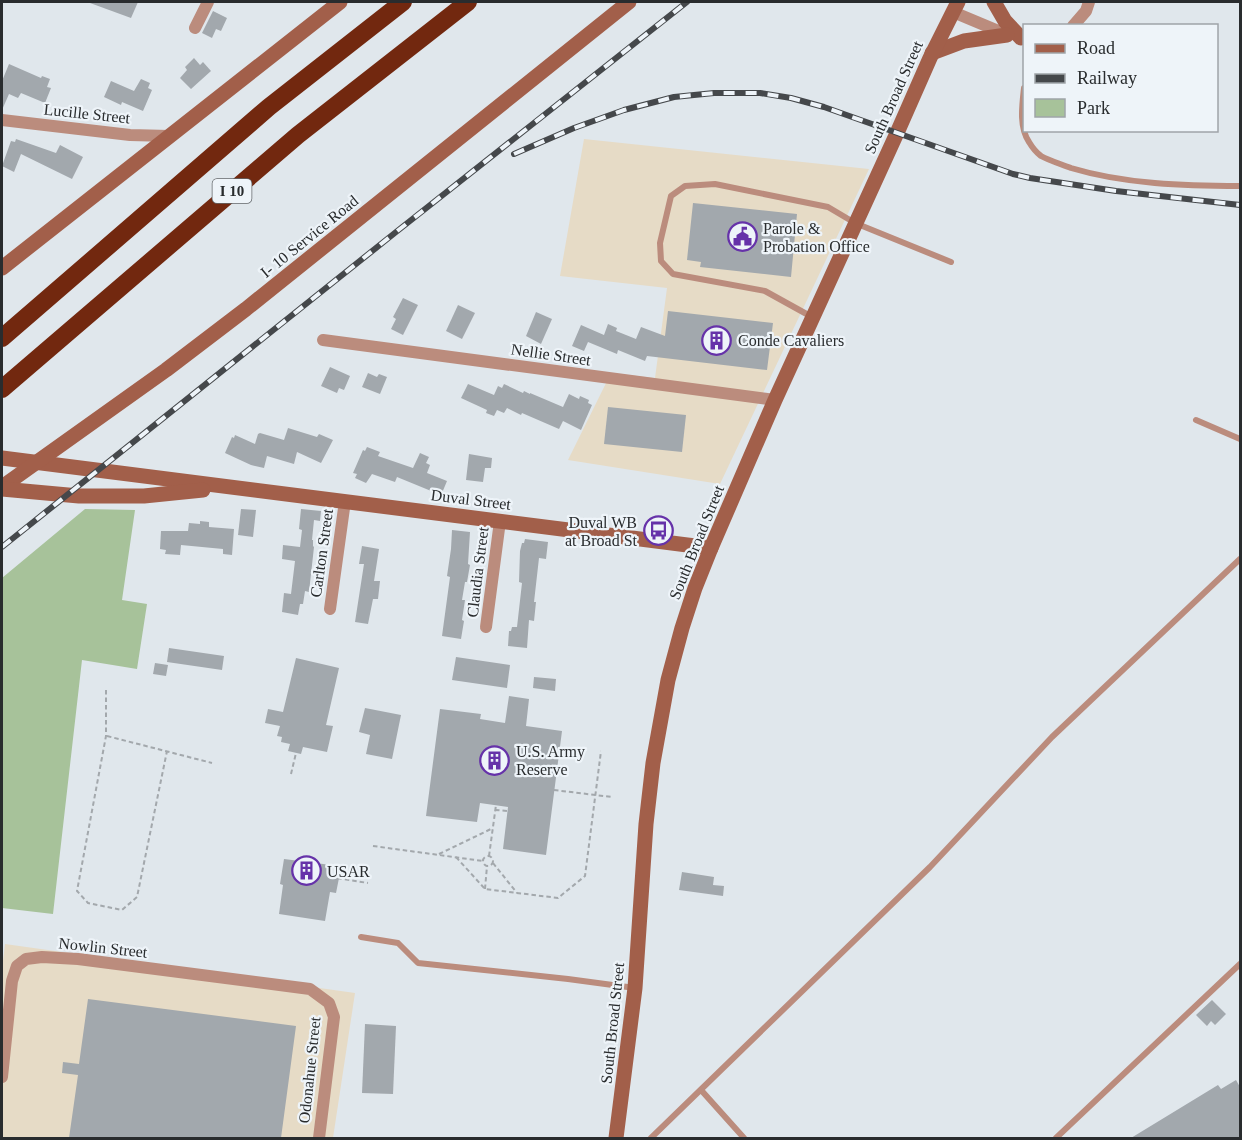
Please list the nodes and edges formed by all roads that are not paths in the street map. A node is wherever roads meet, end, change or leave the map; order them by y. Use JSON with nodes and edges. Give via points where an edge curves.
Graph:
{"nodes":[{"id":1,"x":208,"y":2,"type":"edge"},
{"id":2,"x":340,"y":2,"type":"edge"},
{"id":3,"x":403,"y":2,"type":"edge"},
{"id":4,"x":468,"y":2,"type":"edge"},
{"id":5,"x":629,"y":2,"type":"edge"},
{"id":6,"x":994,"y":2,"type":"edge"},
{"id":7,"x":1089,"y":2,"type":"edge"},
{"id":8,"x":956,"y":7,"type":"edge"},
{"id":9,"x":1075,"y":24,"type":"edge"},
{"id":10,"x":195,"y":28,"type":"dead end"},
{"id":11,"x":1018,"y":37,"type":"edge"},
{"id":12,"x":933,"y":53,"type":"junction"},
{"id":13,"x":1023,"y":98,"type":"edge"},
{"id":14,"x":2,"y":120,"type":"edge"},
{"id":15,"x":1023,"y":127,"type":"edge"},
{"id":16,"x":1025,"y":132,"type":"edge"},
{"id":17,"x":169,"y":136,"type":"junction"},
{"id":18,"x":1240,"y":186,"type":"edge"},
{"id":19,"x":855,"y":223,"type":"junction"},
{"id":20,"x":951,"y":262,"type":"dead end"},
{"id":21,"x":2,"y":268,"type":"edge"},
{"id":22,"x":813,"y":317,"type":"junction"},
{"id":23,"x":2,"y":338,"type":"edge"},
{"id":24,"x":323,"y":340,"type":"dead end"},
{"id":25,"x":2,"y":389,"type":"edge"},
{"id":26,"x":775,"y":400,"type":"junction"},
{"id":27,"x":1196,"y":420,"type":"dead end"},
{"id":28,"x":1240,"y":439,"type":"edge"},
{"id":29,"x":2,"y":458,"type":"edge"},
{"id":30,"x":37,"y":462,"type":"junction"},
{"id":31,"x":227,"y":487,"type":"junction"},
{"id":32,"x":2,"y":488,"type":"edge"},
{"id":33,"x":345,"y":501,"type":"junction"},
{"id":34,"x":500,"y":521,"type":"junction"},
{"id":35,"x":711,"y":548,"type":"junction"},
{"id":36,"x":1240,"y":559,"type":"edge"},
{"id":37,"x":330,"y":609,"type":"dead end"},
{"id":38,"x":486,"y":627,"type":"dead end"},
{"id":39,"x":361,"y":938,"type":"dead end"},
{"id":40,"x":1240,"y":964,"type":"edge"},
{"id":41,"x":300,"y":988,"type":"joint"},
{"id":42,"x":635,"y":988,"type":"junction"},
{"id":43,"x":2,"y":1077,"type":"edge"},
{"id":44,"x":701,"y":1090,"type":"junction"},
{"id":45,"x":319,"y":1138,"type":"edge"},
{"id":46,"x":616,"y":1138,"type":"edge"},
{"id":47,"x":651,"y":1138,"type":"edge"},
{"id":48,"x":744,"y":1138,"type":"edge"},
{"id":49,"x":1056,"y":1138,"type":"edge"}],
"edges":[{"from":1,"to":10,"type":"street"},
{"from":2,"to":17,"type":"street"},
{"from":3,"to":23,"type":"highway","number":"I 10","via":[[269,107]]},
{"from":4,"to":25,"type":"highway","number":"I 10","via":[[298,135]]},
{"from":5,"to":30,"type":"street","name":"I- 10 Service Road","via":[[238,315]]},
{"from":6,"to":11,"type":"street"},
{"from":7,"to":9,"type":"street"},
{"from":8,"to":11,"type":"street"},
{"from":8,"to":12,"type":"street","name":"South Broad Street"},
{"from":11,"to":12,"type":"street","via":[[964,40]]},
{"from":12,"to":19,"type":"street","name":"South Broad Street"},
{"from":13,"to":15,"type":"lane"},
{"from":14,"to":17,"type":"street","name":"Lucille Street"},
{"from":16,"to":18,"type":"lane","via":[[1039,155],[1083,171],[1126,180]]},
{"from":17,"to":21,"type":"street"},
{"from":19,"to":20,"type":"lane"},
{"from":19,"to":22,"type":"street","name":"South Broad Street"},
{"from":19,"to":22,"type":"lane","via":[[828,207],[715,184],[685,186],[671,196],[660,243],[661,261],[673,274],[765,291]]},
{"from":22,"to":26,"type":"street","name":"South Broad Street"},
{"from":24,"to":26,"type":"street","name":"Nellie Street"},
{"from":26,"to":35,"type":"street","name":"South Broad Street"},
{"from":27,"to":28,"type":"lane"},
{"from":29,"to":30,"type":"street","name":"Duval Street"},
{"from":30,"to":31,"type":"street","name":"Duval Street"},
{"from":30,"to":32,"type":"street","name":"I- 10 Service Road"},
{"from":31,"to":32,"type":"street","name":"Duval Street","via":[[144,496],[79,496]]},
{"from":31,"to":33,"type":"street","name":"Duval Street"},
{"from":33,"to":34,"type":"street","name":"Duval Street"},
{"from":33,"to":37,"type":"street","name":"Carlton Street"},
{"from":34,"to":35,"type":"street","name":"Duval Street"},
{"from":34,"to":38,"type":"street","name":"Claudia Street"},
{"from":35,"to":42,"type":"street","name":"South Broad Street","via":[[677,645],[657,737],[646,824]]},
{"from":36,"to":44,"type":"lane","via":[[1052,737],[930,867]]},
{"from":39,"to":42,"type":"lane","via":[[398,943],[418,963]]},
{"from":40,"to":49,"type":"lane"},
{"from":41,"to":43,"type":"street","name":"Nowlin Street","via":[[78,959],[26,959],[17,966],[12,981]]},
{"from":41,"to":45,"type":"street","name":"Odonahue Street","via":[[310,989],[329,1004],[334,1017]]},
{"from":42,"to":46,"type":"street","name":"South Broad Street"},
{"from":44,"to":47,"type":"lane"},
{"from":44,"to":48,"type":"lane"}]}
